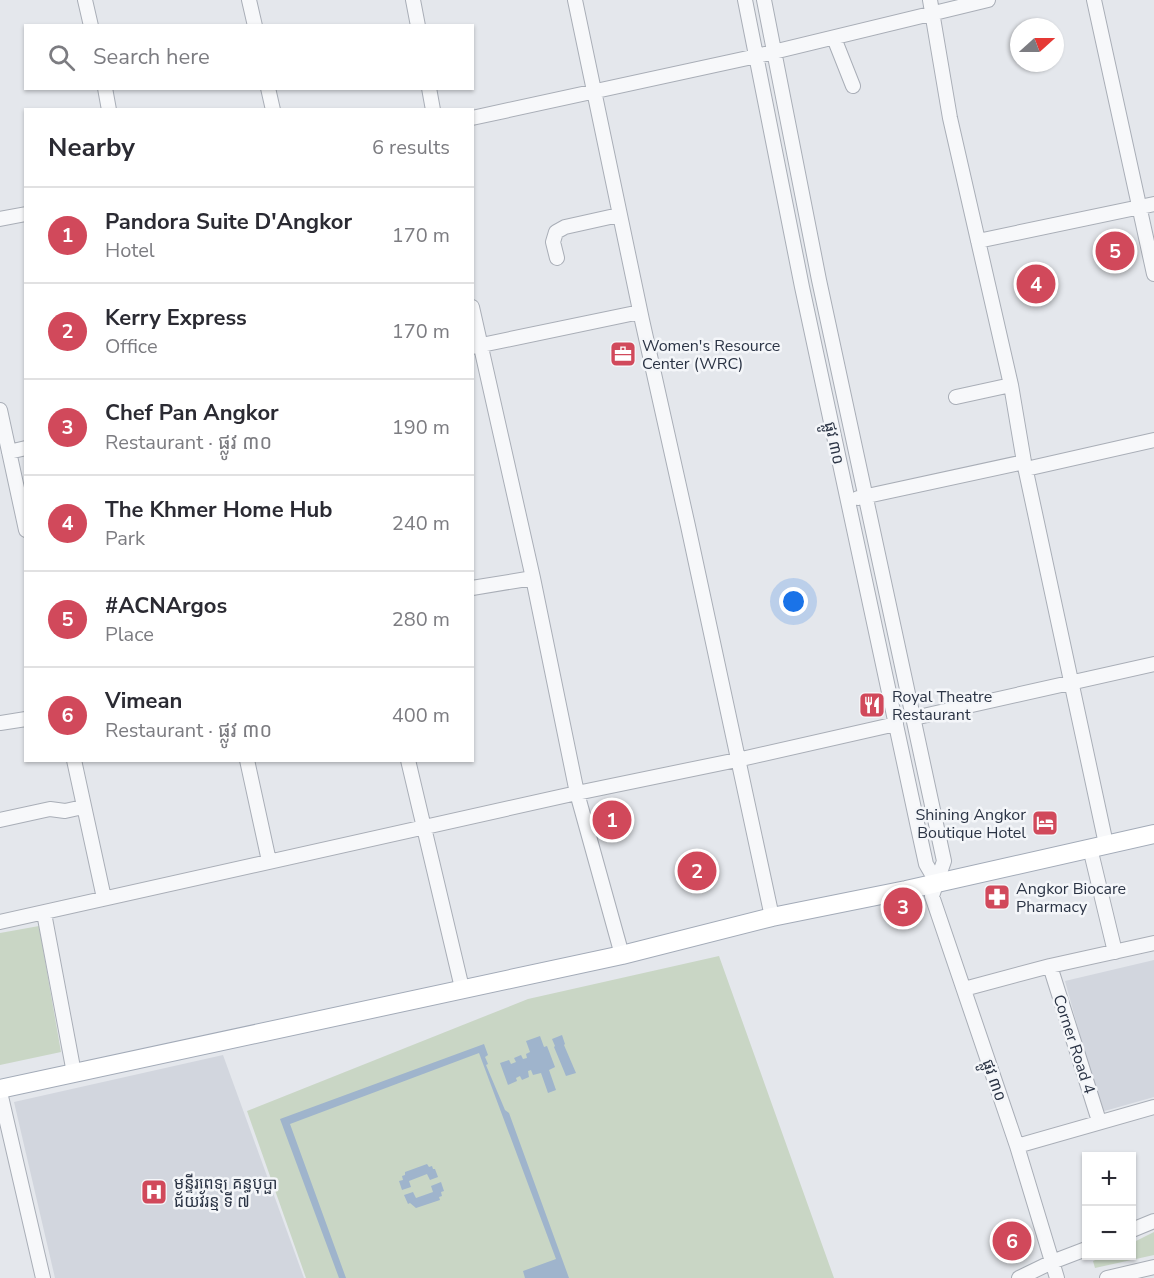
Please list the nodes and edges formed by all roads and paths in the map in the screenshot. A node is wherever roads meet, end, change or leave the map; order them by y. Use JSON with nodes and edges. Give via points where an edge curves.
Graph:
{"nodes":[{"id":1,"x":85,"y":0,"type":"edge"},
{"id":2,"x":249,"y":0,"type":"edge"},
{"id":3,"x":413,"y":0,"type":"edge"},
{"id":4,"x":575,"y":0,"type":"edge"},
{"id":5,"x":745,"y":0,"type":"edge"},
{"id":6,"x":764,"y":0,"type":"edge"},
{"id":7,"x":988,"y":0,"type":"edge"},
{"id":8,"x":1094,"y":0,"type":"edge"},
{"id":9,"x":931,"y":6,"type":"edge"},
{"id":10,"x":91,"y":24,"type":"edge"},
{"id":11,"x":255,"y":24,"type":"edge"},
{"id":12,"x":418,"y":24,"type":"edge"},
{"id":13,"x":834,"y":38,"type":"junction"},
{"id":14,"x":775,"y":51,"type":"junction"},
{"id":15,"x":757,"y":56,"type":"junction"},
{"id":16,"x":853,"y":86,"type":"dead end"},
{"id":17,"x":105,"y":90,"type":"edge"},
{"id":18,"x":268,"y":90,"type":"edge"},
{"id":19,"x":429,"y":90,"type":"edge"},
{"id":20,"x":593,"y":92,"type":"junction"},
{"id":21,"x":109,"y":108,"type":"edge"},
{"id":22,"x":273,"y":108,"type":"edge"},
{"id":23,"x":433,"y":108,"type":"edge"},
{"id":24,"x":474,"y":118,"type":"edge"},
{"id":25,"x":1154,"y":204,"type":"edge"},
{"id":26,"x":1139,"y":208,"type":"junction"},
{"id":27,"x":24,"y":214,"type":"edge"},
{"id":28,"x":619,"y":214,"type":"junction"},
{"id":29,"x":0,"y":219,"type":"edge"},
{"id":30,"x":978,"y":241,"type":"junction"},
{"id":31,"x":557,"y":258,"type":"dead end"},
{"id":32,"x":1154,"y":274,"type":"edge"},
{"id":33,"x":640,"y":312,"type":"junction"},
{"id":34,"x":474,"y":326,"type":"edge"},
{"id":35,"x":476,"y":346,"type":"edge"},
{"id":36,"x":1011,"y":385,"type":"junction"},
{"id":37,"x":956,"y":397,"type":"dead end"},
{"id":38,"x":0,"y":410,"type":"edge"},
{"id":39,"x":1154,"y":441,"type":"edge"},
{"id":40,"x":24,"y":448,"type":"edge"},
{"id":41,"x":9,"y":452,"type":"junction"},
{"id":42,"x":1025,"y":466,"type":"junction"},
{"id":43,"x":865,"y":496,"type":"junction"},
{"id":44,"x":847,"y":501,"type":"junction"},
{"id":45,"x":24,"y":521,"type":"edge"},
{"id":46,"x":533,"y":578,"type":"junction"},
{"id":47,"x":474,"y":588,"type":"edge"},
{"id":48,"x":1154,"y":664,"type":"edge"},
{"id":49,"x":1071,"y":682,"type":"junction"},
{"id":50,"x":914,"y":717,"type":"junction"},
{"id":51,"x":24,"y":719,"type":"edge"},
{"id":52,"x":0,"y":723,"type":"edge"},
{"id":53,"x":896,"y":724,"type":"junction"},
{"id":54,"x":737,"y":760,"type":"junction"},
{"id":55,"x":74,"y":762,"type":"edge"},
{"id":56,"x":247,"y":762,"type":"edge"},
{"id":57,"x":408,"y":762,"type":"edge"},
{"id":58,"x":577,"y":793,"type":"junction"},
{"id":59,"x":83,"y":807,"type":"junction"},
{"id":60,"x":0,"y":820,"type":"edge"},
{"id":61,"x":423,"y":827,"type":"junction"},
{"id":62,"x":1154,"y":834,"type":"edge"},
{"id":63,"x":1098,"y":846,"type":"junction"},
{"id":64,"x":269,"y":861,"type":"junction"},
{"id":65,"x":937,"y":883,"type":"junction"},
{"id":66,"x":104,"y":898,"type":"junction"},
{"id":67,"x":44,"y":913,"type":"junction"},
{"id":68,"x":772,"y":917,"type":"junction"},
{"id":69,"x":0,"y":922,"type":"edge"},
{"id":70,"x":1154,"y":943,"type":"edge"},
{"id":71,"x":1114,"y":951,"type":"junction"},
{"id":72,"x":622,"y":955,"type":"junction"},
{"id":73,"x":1050,"y":966,"type":"junction"},
{"id":74,"x":462,"y":988,"type":"junction"},
{"id":75,"x":964,"y":989,"type":"junction"},
{"id":76,"x":74,"y":1073,"type":"junction"},
{"id":77,"x":0,"y":1090,"type":"edge"},
{"id":78,"x":1154,"y":1107,"type":"edge"},
{"id":79,"x":1099,"y":1121,"type":"junction"},
{"id":80,"x":1017,"y":1146,"type":"junction"},
{"id":81,"x":1154,"y":1221,"type":"edge"},
{"id":82,"x":1136,"y":1228,"type":"edge"},
{"id":83,"x":1082,"y":1251,"type":"edge"},
{"id":84,"x":1052,"y":1262,"type":"junction"},
{"id":85,"x":1154,"y":1267,"type":"edge"},
{"id":86,"x":43,"y":1278,"type":"edge"},
{"id":87,"x":1019,"y":1278,"type":"edge"},
{"id":88,"x":1057,"y":1278,"type":"edge"},
{"id":89,"x":1107,"y":1278,"type":"edge"}],
"edges":[{"from":1,"to":10,"type":"street"},
{"from":2,"to":11,"type":"street"},
{"from":3,"to":12,"type":"street"},
{"from":4,"to":20,"type":"street"},
{"from":5,"to":15,"type":"street","name":"ផ្លូវ ៣០"},
{"from":6,"to":14,"type":"street","name":"ផ្លូវ ៣០"},
{"from":7,"to":9,"type":"street"},
{"from":8,"to":26,"type":"street"},
{"from":9,"to":13,"type":"street"},
{"from":9,"to":30,"type":"street","via":[[950,118]]},
{"from":13,"to":14,"type":"street"},
{"from":13,"to":16,"type":"street"},
{"from":14,"to":15,"type":"street"},
{"from":14,"to":43,"type":"street","name":"ផ្លូវ ៣០"},
{"from":15,"to":20,"type":"street"},
{"from":15,"to":44,"type":"street","name":"ផ្លូវ ៣០"},
{"from":17,"to":21,"type":"street"},
{"from":18,"to":22,"type":"street"},
{"from":19,"to":23,"type":"street"},
{"from":20,"to":24,"type":"street"},
{"from":20,"to":28,"type":"street"},
{"from":25,"to":26,"type":"street"},
{"from":26,"to":30,"type":"street"},
{"from":26,"to":32,"type":"street"},
{"from":27,"to":29,"type":"street"},
{"from":28,"to":31,"type":"street","via":[[556,232],[553,242]]},
{"from":28,"to":33,"type":"street"},
{"from":30,"to":36,"type":"street"},
{"from":33,"to":35,"type":"street"},
{"from":33,"to":54,"type":"street"},
{"from":34,"to":35,"type":"street"},
{"from":35,"to":46,"type":"street"},
{"from":36,"to":37,"type":"street"},
{"from":36,"to":42,"type":"street"},
{"from":38,"to":41,"type":"street"},
{"from":39,"to":42,"type":"street"},
{"from":40,"to":41,"type":"street"},
{"from":41,"to":45,"type":"street"},
{"from":42,"to":43,"type":"street"},
{"from":42,"to":49,"type":"street"},
{"from":43,"to":44,"type":"street"},
{"from":43,"to":50,"type":"street","name":"ផ្លូវ ៣០"},
{"from":44,"to":53,"type":"street","name":"ផ្លូវ ៣០"},
{"from":46,"to":47,"type":"street"},
{"from":46,"to":58,"type":"street"},
{"from":48,"to":49,"type":"street"},
{"from":49,"to":50,"type":"street"},
{"from":49,"to":63,"type":"street"},
{"from":50,"to":65,"type":"street","name":"ផ្លូវ ៣០","via":[[944,861]]},
{"from":51,"to":52,"type":"street"},
{"from":53,"to":54,"type":"street"},
{"from":53,"to":65,"type":"street","name":"ផ្លូវ ៣០","via":[[926,864]]},
{"from":54,"to":58,"type":"street"},
{"from":54,"to":68,"type":"street"},
{"from":55,"to":59,"type":"street"},
{"from":56,"to":64,"type":"street"},
{"from":57,"to":61,"type":"street"},
{"from":58,"to":61,"type":"street"},
{"from":58,"to":72,"type":"street"},
{"from":59,"to":60,"type":"street"},
{"from":59,"to":66,"type":"street"},
{"from":61,"to":64,"type":"street"},
{"from":61,"to":74,"type":"street"},
{"from":62,"to":63,"type":"main road"},
{"from":63,"to":65,"type":"main road"},
{"from":63,"to":71,"type":"street"},
{"from":64,"to":66,"type":"street"},
{"from":65,"to":68,"type":"main road"},
{"from":65,"to":75,"type":"street","name":"ផ្លូវ ៣០","via":[[932,896]]},
{"from":66,"to":67,"type":"street"},
{"from":67,"to":69,"type":"street"},
{"from":67,"to":76,"type":"street"},
{"from":68,"to":72,"type":"main road"},
{"from":70,"to":71,"type":"street"},
{"from":71,"to":73,"type":"street"},
{"from":72,"to":74,"type":"main road"},
{"from":73,"to":75,"type":"street"},
{"from":73,"to":79,"type":"street","name":"Corner Road 4"},
{"from":74,"to":76,"type":"main road"},
{"from":75,"to":80,"type":"street","name":"ផ្លូវ ៣០"},
{"from":76,"to":77,"type":"main road"},
{"from":77,"to":86,"type":"street"},
{"from":78,"to":79,"type":"street"},
{"from":79,"to":80,"type":"street"},
{"from":80,"to":84,"type":"street","name":"ផ្លូវ ៣០"},
{"from":81,"to":82,"type":"street"},
{"from":83,"to":84,"type":"street"},
{"from":84,"to":87,"type":"street"},
{"from":84,"to":88,"type":"street","name":"ផ្លូវ ៣០"},
{"from":85,"to":89,"type":"street"}]}
